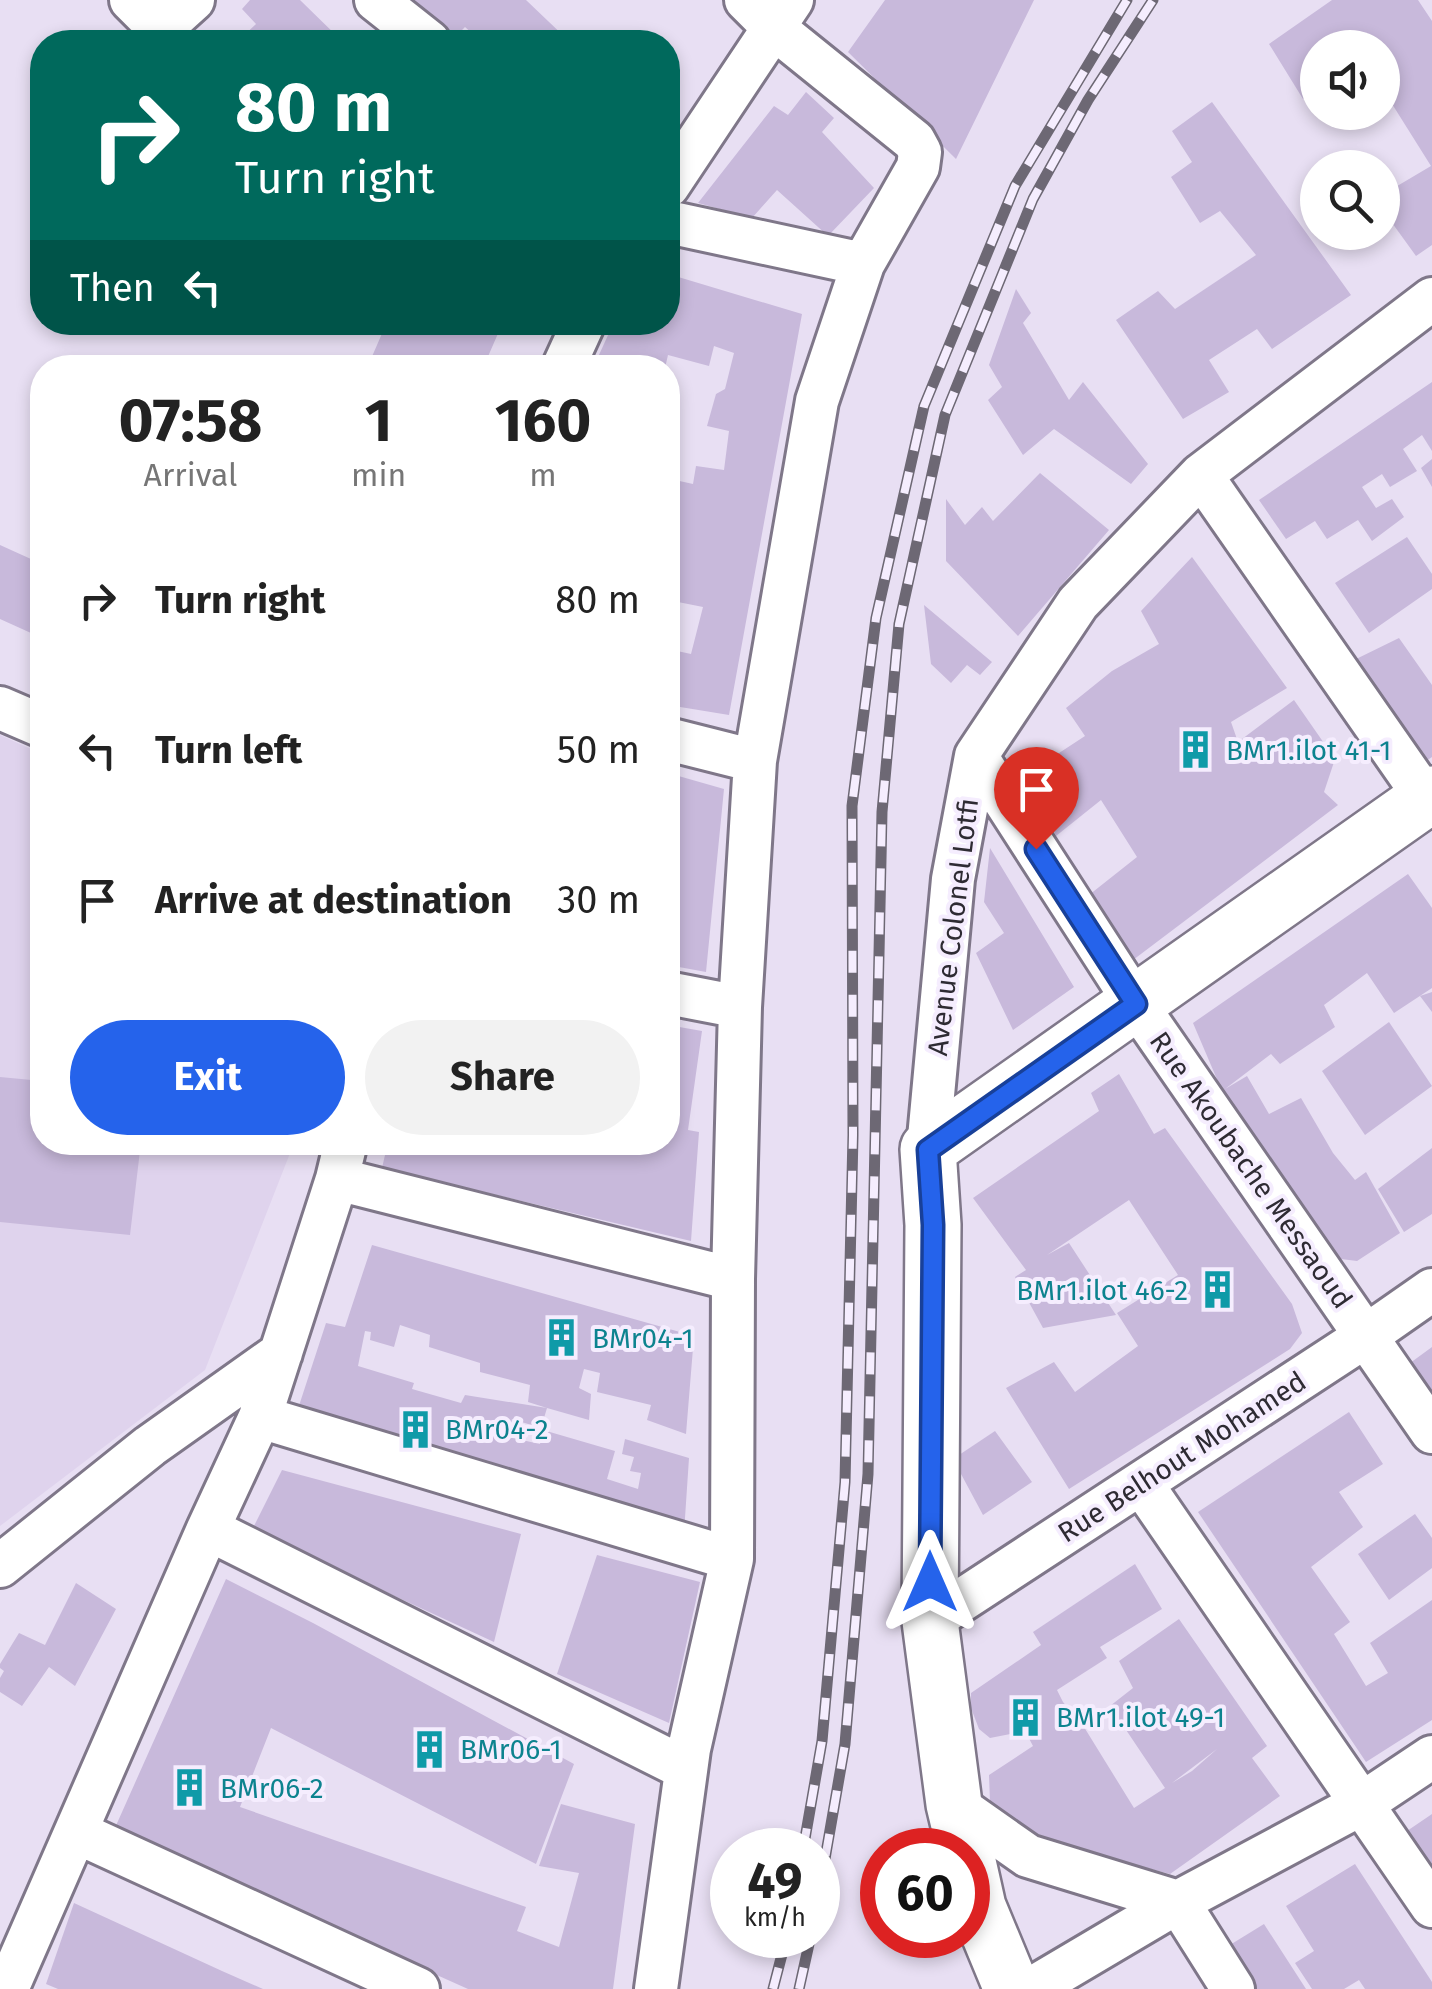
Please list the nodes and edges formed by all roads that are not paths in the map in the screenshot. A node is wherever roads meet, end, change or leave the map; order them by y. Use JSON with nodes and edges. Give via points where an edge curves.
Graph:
{"nodes":[{"id":1,"x":131,"y":0,"type":"edge"},
{"id":2,"x":193,"y":0,"type":"edge"},
{"id":3,"x":376,"y":0,"type":"edge"},
{"id":4,"x":771,"y":9,"type":"edge"},
{"id":5,"x":414,"y":30,"type":"edge"},
{"id":6,"x":680,"y":165,"type":"edge"},
{"id":7,"x":680,"y":225,"type":"edge"},
{"id":8,"x":862,"y":264,"type":"junction"},
{"id":9,"x":1432,"y":299,"type":"edge"},
{"id":10,"x":1201,"y":475,"type":"junction"},
{"id":11,"x":0,"y":708,"type":"edge"},
{"id":12,"x":30,"y":721,"type":"edge"},
{"id":13,"x":680,"y":743,"type":"edge"},
{"id":14,"x":976,"y":756,"type":"junction"},
{"id":15,"x":755,"y":761,"type":"junction"},
{"id":16,"x":1430,"y":800,"type":"edge"},
{"id":17,"x":680,"y":995,"type":"edge"},
{"id":18,"x":1136,"y":1004,"type":"junction"},
{"id":19,"x":740,"y":1007,"type":"junction"},
{"id":20,"x":928,"y":1150,"type":"junction"},
{"id":21,"x":342,"y":1160,"type":"edge"},
{"id":22,"x":733,"y":1278,"type":"junction"},
{"id":23,"x":1432,"y":1290,"type":"edge"},
{"id":24,"x":1366,"y":1336,"type":"junction"},
{"id":25,"x":281,"y":1353,"type":"junction"},
{"id":26,"x":260,"y":1417,"type":"junction"},
{"id":27,"x":1432,"y":1432,"type":"edge"},
{"id":28,"x":1141,"y":1483,"type":"junction"},
{"id":29,"x":208,"y":1528,"type":"junction"},
{"id":30,"x":732,"y":1559,"type":"junction"},
{"id":31,"x":0,"y":1566,"type":"edge"},
{"id":32,"x":930,"y":1621,"type":"junction"},
{"id":33,"x":1432,"y":1757,"type":"edge"},
{"id":34,"x":686,"y":1769,"type":"junction"},
{"id":35,"x":1363,"y":1803,"type":"junction"},
{"id":36,"x":959,"y":1827,"type":"edge"},
{"id":37,"x":76,"y":1832,"type":"junction"},
{"id":38,"x":1178,"y":1902,"type":"junction"},
{"id":39,"x":1432,"y":1906,"type":"edge"},
{"id":40,"x":990,"y":1936,"type":"edge"},
{"id":41,"x":7,"y":1989,"type":"edge"},
{"id":42,"x":418,"y":1989,"type":"edge"},
{"id":43,"x":656,"y":1989,"type":"edge"},
{"id":44,"x":1012,"y":1989,"type":"edge"},
{"id":45,"x":1031,"y":1989,"type":"edge"},
{"id":46,"x":1233,"y":1989,"type":"edge"}],
"edges":[{"from":1,"to":2,"type":"street","via":[[153,22],[172,19]]},
{"from":3,"to":5,"type":"street"},
{"from":4,"to":6,"type":"street"},
{"from":4,"to":8,"type":"street","via":[[920,152]]},
{"from":7,"to":8,"type":"street"},
{"from":8,"to":15,"type":"street","via":[[817,401]]},
{"from":9,"to":10,"type":"street","name":"Avenue Colonel Lotfi"},
{"from":10,"to":14,"type":"street","name":"Avenue Colonel Lotfi","via":[[1078,603]]},
{"from":10,"to":16,"type":"street"},
{"from":11,"to":12,"type":"street"},
{"from":13,"to":15,"type":"street"},
{"from":14,"to":18,"type":"street","name":"Rue Akoubache Messaoud"},
{"from":14,"to":20,"type":"street","name":"Avenue Colonel Lotfi","via":[[953,878]]},
{"from":15,"to":19,"type":"street"},
{"from":16,"to":18,"type":"main road"},
{"from":17,"to":19,"type":"street"},
{"from":18,"to":20,"type":"main road"},
{"from":18,"to":24,"type":"street","name":"Rue Akoubache Messaoud"},
{"from":19,"to":22,"type":"street"},
{"from":20,"to":32,"type":"main road"},
{"from":21,"to":22,"type":"street"},
{"from":21,"to":25,"type":"street"},
{"from":22,"to":30,"type":"street"},
{"from":23,"to":24,"type":"street","name":"Rue Belhout Mohamed"},
{"from":24,"to":27,"type":"street","name":"Rue Akoubache Messaoud"},
{"from":24,"to":28,"type":"street","name":"Rue Belhout Mohamed"},
{"from":25,"to":26,"type":"street"},
{"from":25,"to":31,"type":"street","via":[[150,1446]]},
{"from":26,"to":29,"type":"street"},
{"from":26,"to":30,"type":"street"},
{"from":28,"to":32,"type":"street","name":"Rue Belhout Mohamed"},
{"from":28,"to":35,"type":"street"},
{"from":29,"to":34,"type":"street"},
{"from":29,"to":37,"type":"street"},
{"from":30,"to":34,"type":"street"},
{"from":32,"to":36,"type":"main road"},
{"from":33,"to":35,"type":"street"},
{"from":34,"to":43,"type":"street"},
{"from":35,"to":38,"type":"street"},
{"from":35,"to":39,"type":"street"},
{"from":36,"to":38,"type":"street","via":[[1028,1856]]},
{"from":37,"to":41,"type":"street"},
{"from":37,"to":42,"type":"street"},
{"from":38,"to":45,"type":"street"},
{"from":38,"to":46,"type":"street"},
{"from":40,"to":44,"type":"main road"}]}
